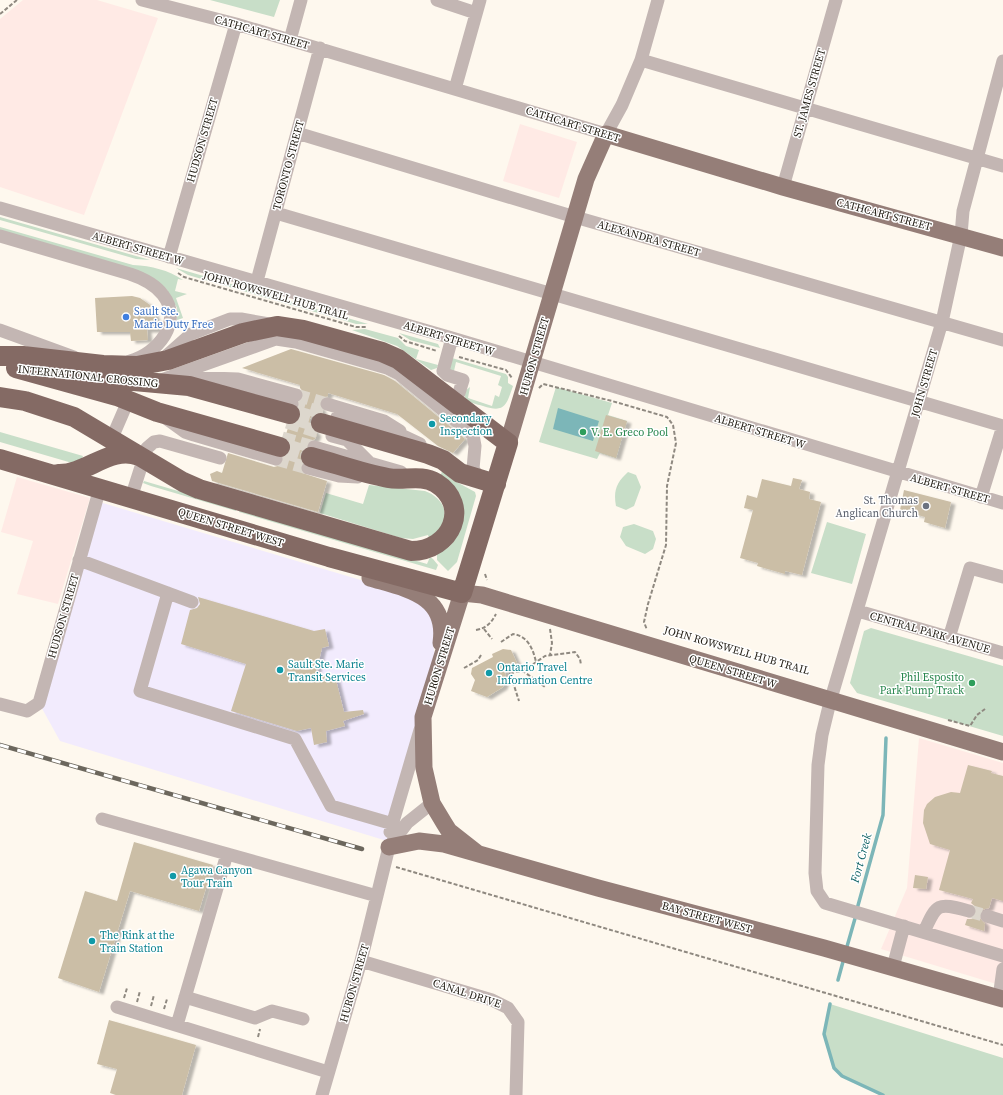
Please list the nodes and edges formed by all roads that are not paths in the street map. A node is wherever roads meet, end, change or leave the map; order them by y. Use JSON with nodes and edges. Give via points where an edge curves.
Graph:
{"nodes":[{"id":1,"x":142,"y":0,"type":"edge"},
{"id":2,"x":301,"y":0,"type":"edge"},
{"id":3,"x":437,"y":0,"type":"edge"},
{"id":4,"x":658,"y":0,"type":"edge"},
{"id":5,"x":836,"y":0,"type":"edge"},
{"id":6,"x":478,"y":6,"type":"edge"},
{"id":7,"x":236,"y":24,"type":"junction"},
{"id":8,"x":290,"y":40,"type":"junction"},
{"id":9,"x":320,"y":48,"type":"junction"},
{"id":10,"x":641,"y":60,"type":"junction"},
{"id":11,"x":1003,"y":61,"type":"edge"},
{"id":12,"x":455,"y":89,"type":"junction"},
{"id":13,"x":805,"y":108,"type":"junction"},
{"id":14,"x":297,"y":133,"type":"junction"},
{"id":15,"x":606,"y":134,"type":"junction"},
{"id":16,"x":977,"y":158,"type":"junction"},
{"id":17,"x":1003,"y":166,"type":"edge"},
{"id":18,"x":783,"y":187,"type":"junction"},
{"id":19,"x":0,"y":208,"type":"edge"},
{"id":20,"x":276,"y":213,"type":"junction"},
{"id":21,"x":575,"y":217,"type":"junction"},
{"id":22,"x":960,"y":235,"type":"junction"},
{"id":23,"x":4,"y":238,"type":"edge"},
{"id":24,"x":1003,"y":248,"type":"edge"},
{"id":25,"x":171,"y":263,"type":"junction"},
{"id":26,"x":256,"y":281,"type":"junction"},
{"id":27,"x":552,"y":293,"type":"junction"},
{"id":28,"x":942,"y":322,"type":"junction"},
{"id":29,"x":277,"y":326,"type":"junction"},
{"id":30,"x":0,"y":330,"type":"edge"},
{"id":31,"x":452,"y":338,"type":"junction"},
{"id":32,"x":1003,"y":340,"type":"edge"},
{"id":33,"x":0,"y":356,"type":"edge"},
{"id":34,"x":532,"y":362,"type":"junction"},
{"id":35,"x":152,"y":363,"type":"junction"},
{"id":36,"x":97,"y":365,"type":"junction"},
{"id":37,"x":8,"y":367,"type":"edge"},
{"id":38,"x":174,"y":381,"type":"junction"},
{"id":39,"x":121,"y":393,"type":"junction"},
{"id":40,"x":0,"y":397,"type":"edge"},
{"id":41,"x":453,"y":401,"type":"junction"},
{"id":42,"x":918,"y":401,"type":"junction"},
{"id":43,"x":291,"y":409,"type":"joint"},
{"id":44,"x":464,"y":418,"type":"junction"},
{"id":45,"x":324,"y":421,"type":"junction"},
{"id":46,"x":1003,"y":426,"type":"edge"},
{"id":47,"x":112,"y":438,"type":"junction"},
{"id":48,"x":374,"y":439,"type":"junction"},
{"id":49,"x":508,"y":442,"type":"junction"},
{"id":50,"x":280,"y":448,"type":"joint"},
{"id":51,"x":355,"y":449,"type":"junction"},
{"id":52,"x":337,"y":454,"type":"junction"},
{"id":53,"x":311,"y":457,"type":"joint"},
{"id":54,"x":144,"y":458,"type":"junction"},
{"id":55,"x":220,"y":458,"type":"dead end"},
{"id":56,"x":0,"y":460,"type":"edge"},
{"id":57,"x":442,"y":460,"type":"junction"},
{"id":58,"x":371,"y":463,"type":"junction"},
{"id":59,"x":897,"y":473,"type":"junction"},
{"id":60,"x":48,"y":474,"type":"junction"},
{"id":61,"x":427,"y":479,"type":"junction"},
{"id":62,"x":488,"y":482,"type":"junction"},
{"id":63,"x":100,"y":488,"type":"junction"},
{"id":64,"x":981,"y":497,"type":"junction"},
{"id":65,"x":131,"y":498,"type":"junction"},
{"id":66,"x":1003,"y":503,"type":"edge"},
{"id":67,"x":329,"y":557,"type":"junction"},
{"id":68,"x":79,"y":560,"type":"junction"},
{"id":69,"x":1003,"y":577,"type":"edge"},
{"id":70,"x":462,"y":593,"type":"junction"},
{"id":71,"x":168,"y":594,"type":"junction"},
{"id":72,"x":192,"y":602,"type":"dead end"},
{"id":73,"x":858,"y":611,"type":"junction"},
{"id":74,"x":949,"y":638,"type":"junction"},
{"id":75,"x":1003,"y":653,"type":"edge"},
{"id":76,"x":438,"y":670,"type":"junction"},
{"id":77,"x":830,"y":702,"type":"junction"},
{"id":78,"x":0,"y":704,"type":"edge"},
{"id":79,"x":424,"y":717,"type":"junction"},
{"id":80,"x":1003,"y":752,"type":"edge"},
{"id":81,"x":432,"y":803,"type":"junction"},
{"id":82,"x":102,"y":819,"type":"dead end"},
{"id":83,"x":393,"y":824,"type":"junction"},
{"id":84,"x":389,"y":847,"type":"junction"},
{"id":85,"x":477,"y":853,"type":"junction"},
{"id":86,"x":227,"y":854,"type":"junction"},
{"id":87,"x":376,"y":896,"type":"junction"},
{"id":88,"x":969,"y":911,"type":"tunnel mouth"},
{"id":89,"x":987,"y":916,"type":"tunnel mouth"},
{"id":90,"x":1003,"y":921,"type":"edge"},
{"id":91,"x":904,"y":926,"type":"junction"},
{"id":92,"x":924,"y":932,"type":"junction"},
{"id":93,"x":1003,"y":956,"type":"edge"},
{"id":94,"x":361,"y":961,"type":"junction"},
{"id":95,"x":893,"y":968,"type":"junction"},
{"id":96,"x":1003,"y":969,"type":"edge"},
{"id":97,"x":185,"y":997,"type":"junction"},
{"id":98,"x":1001,"y":998,"type":"edge"},
{"id":99,"x":117,"y":1007,"type":"dead end"},
{"id":100,"x":303,"y":1019,"type":"dead end"},
{"id":101,"x":177,"y":1025,"type":"junction"},
{"id":102,"x":328,"y":1072,"type":"junction"},
{"id":103,"x":322,"y":1095,"type":"edge"},
{"id":104,"x":516,"y":1095,"type":"edge"}],
"edges":[{"from":1,"to":7,"type":"street","name":"CATHCART STREET"},
{"from":2,"to":8,"type":"street"},
{"from":3,"to":6,"type":"street"},
{"from":4,"to":10,"type":"street","name":"HURON STREET"},
{"from":5,"to":13,"type":"street","name":"ST. JAMES STREET"},
{"from":6,"to":12,"type":"street"},
{"from":7,"to":8,"type":"street","name":"CATHCART STREET"},
{"from":7,"to":25,"type":"street","name":"HUDSON STREET"},
{"from":8,"to":9,"type":"street","name":"CATHCART STREET"},
{"from":9,"to":12,"type":"street","name":"CATHCART STREET"},
{"from":9,"to":14,"type":"street","name":"TORONTO STREET"},
{"from":10,"to":13,"type":"street"},
{"from":10,"to":15,"type":"street","name":"HURON STREET","via":[[622,105]]},
{"from":11,"to":16,"type":"street","name":"JOHN STREET"},
{"from":12,"to":15,"type":"street","name":"CATHCART STREET"},
{"from":13,"to":16,"type":"street"},
{"from":13,"to":18,"type":"street","name":"ST. JAMES STREET"},
{"from":14,"to":20,"type":"street","name":"TORONTO STREET"},
{"from":14,"to":21,"type":"street","name":"ALEXANDRA STREET"},
{"from":15,"to":18,"type":"main road","name":"CATHCART STREET"},
{"from":15,"to":21,"type":"main road","name":"HURON STREET","via":[[586,179]]},
{"from":16,"to":17,"type":"street"},
{"from":16,"to":22,"type":"street","name":"JOHN STREET","via":[[962,211]]},
{"from":18,"to":22,"type":"main road","name":"CATHCART STREET"},
{"from":19,"to":25,"type":"street","name":"ALBERT STREET W"},
{"from":20,"to":26,"type":"street","name":"TORONTO STREET"},
{"from":20,"to":27,"type":"street"},
{"from":21,"to":27,"type":"main road","name":"HURON STREET"},
{"from":21,"to":28,"type":"street","name":"ALEXANDRA STREET"},
{"from":22,"to":24,"type":"main road","name":"CATHCART STREET"},
{"from":22,"to":28,"type":"street","name":"JOHN STREET"},
{"from":23,"to":36,"type":"street","via":[[139,277],[163,296],[169,308],[169,323],[165,336],[158,346],[135,360]]},
{"from":25,"to":26,"type":"street","name":"ALBERT STREET W"},
{"from":26,"to":31,"type":"street","name":"ALBERT STREET W"},
{"from":27,"to":34,"type":"main road","name":"HURON STREET"},
{"from":27,"to":42,"type":"street"},
{"from":28,"to":32,"type":"street","name":"ALEXANDRA STREET"},
{"from":28,"to":42,"type":"street","name":"JOHN STREET"},
{"from":29,"to":35,"type":"highway","name":"INTERNATIONAL CROSSING","via":[[243,333],[182,356]]},
{"from":29,"to":35,"type":"street","via":[[235,318],[191,334],[170,353]]},
{"from":29,"to":41,"type":"highway","name":"INTERNATIONAL CROSSING","via":[[303,330],[390,355]]},
{"from":30,"to":36,"type":"street"},
{"from":31,"to":34,"type":"street","name":"ALBERT STREET W"},
{"from":31,"to":41,"type":"street","via":[[444,372],[463,380]]},
{"from":33,"to":36,"type":"highway","name":"INTERNATIONAL CROSSING","via":[[23,356]]},
{"from":34,"to":49,"type":"main road","name":"HURON STREET"},
{"from":34,"to":59,"type":"street","name":"ALBERT STREET W"},
{"from":35,"to":36,"type":"highway","name":"INTERNATIONAL CROSSING","via":[[137,366]]},
{"from":37,"to":39,"type":"highway","name":"INTERNATIONAL CROSSING"},
{"from":38,"to":39,"type":"highway","name":"INTERNATIONAL CROSSING","via":[[151,383]]},
{"from":38,"to":43,"type":"highway","name":"INTERNATIONAL CROSSING"},
{"from":38,"to":44,"type":"street","via":[[268,341],[286,340],[393,371]]},
{"from":39,"to":43,"type":"street","via":[[170,389]]},
{"from":39,"to":47,"type":"street"},
{"from":39,"to":50,"type":"street","via":[[167,405]]},
{"from":39,"to":50,"type":"highway","via":[[157,412]]},
{"from":40,"to":47,"type":"highway","via":[[64,412]]},
{"from":41,"to":44,"type":"highway","name":"INTERNATIONAL CROSSING"},
{"from":42,"to":46,"type":"street"},
{"from":42,"to":59,"type":"street","name":"JOHN STREET"},
{"from":44,"to":49,"type":"highway","name":"INTERNATIONAL CROSSING"},
{"from":44,"to":62,"type":"street","via":[[474,435],[476,446],[473,469]]},
{"from":45,"to":48,"type":"highway"},
{"from":45,"to":51,"type":"street"},
{"from":45,"to":57,"type":"street","via":[[384,421]]},
{"from":46,"to":64,"type":"street"},
{"from":47,"to":54,"type":"highway"},
{"from":48,"to":51,"type":"street"},
{"from":48,"to":57,"type":"highway"},
{"from":49,"to":62,"type":"highway","name":"HURON STREET"},
{"from":51,"to":52,"type":"street","via":[[346,454]]},
{"from":51,"to":58,"type":"street"},
{"from":52,"to":53,"type":"street"},
{"from":52,"to":58,"type":"street"},
{"from":53,"to":61,"type":"highway","via":[[390,478]]},
{"from":54,"to":55,"type":"street","via":[[149,445],[160,441]]},
{"from":54,"to":60,"type":"highway","via":[[129,453],[118,453],[79,471]]},
{"from":54,"to":61,"type":"highway","via":[[183,482],[218,496],[411,551],[425,550],[439,544],[449,533],[452,525],[453,507],[448,493]]},
{"from":54,"to":65,"type":"street"},
{"from":56,"to":60,"type":"highway","name":"QUEEN STREET WEST"},
{"from":57,"to":62,"type":"highway","via":[[460,473]]},
{"from":58,"to":61,"type":"street"},
{"from":59,"to":64,"type":"street","name":"ALBERT STREET"},
{"from":59,"to":73,"type":"street","name":"JOHN STREET"},
{"from":60,"to":63,"type":"highway","name":"QUEEN STREET WEST"},
{"from":62,"to":70,"type":"highway","name":"HURON STREET"},
{"from":63,"to":65,"type":"highway","name":"QUEEN STREET WEST"},
{"from":63,"to":68,"type":"street","name":"HUDSON STREET"},
{"from":64,"to":66,"type":"street","name":"ALBERT STREET"},
{"from":65,"to":67,"type":"highway","name":"QUEEN STREET WEST"},
{"from":67,"to":70,"type":"highway","name":"QUEEN STREET WEST"},
{"from":67,"to":76,"type":"main road","via":[[369,577],[412,591],[429,601],[437,611],[442,625]]},
{"from":68,"to":71,"type":"street"},
{"from":68,"to":78,"type":"street","name":"HUDSON STREET","via":[[39,703],[27,711]]},
{"from":69,"to":74,"type":"street","via":[[970,568]]},
{"from":70,"to":76,"type":"main road","name":"HURON STREET"},
{"from":70,"to":77,"type":"main road","name":"QUEEN STREET W","via":[[482,595]]},
{"from":71,"to":72,"type":"street"},
{"from":71,"to":83,"type":"street","via":[[140,691],[295,738],[331,806]]},
{"from":73,"to":74,"type":"street","name":"CENTRAL PARK AVENUE"},
{"from":73,"to":77,"type":"street","name":"JOHN STREET"},
{"from":74,"to":75,"type":"street","name":"CENTRAL PARK AVENUE"},
{"from":76,"to":79,"type":"main road","name":"HURON STREET"},
{"from":77,"to":80,"type":"main road","name":"QUEEN STREET W"},
{"from":77,"to":91,"type":"street","name":"JOHN STREET","via":[[818,765],[815,873],[820,897],[826,903],[842,909]]},
{"from":79,"to":81,"type":"main road","name":"HURON STREET","via":[[424,768]]},
{"from":79,"to":83,"type":"street","name":"HURON STREET"},
{"from":81,"to":84,"type":"street","name":"HURON STREET","via":[[407,823]]},
{"from":81,"to":85,"type":"main road","name":"BAY STREET WEST","via":[[449,830]]},
{"from":82,"to":86,"type":"street"},
{"from":83,"to":84,"type":"street","name":"HURON STREET","via":[[387,841]]},
{"from":84,"to":85,"type":"main road","via":[[419,841],[444,844]]},
{"from":84,"to":87,"type":"street","name":"HURON STREET"},
{"from":85,"to":95,"type":"main road","name":"BAY STREET WEST"},
{"from":86,"to":87,"type":"street"},
{"from":86,"to":97,"type":"street"},
{"from":87,"to":94,"type":"street","name":"HURON STREET"},
{"from":88,"to":92,"type":"street","via":[[944,905],[938,907],[933,911]]},
{"from":89,"to":90,"type":"street"},
{"from":91,"to":92,"type":"street","name":"JOHN STREET"},
{"from":91,"to":95,"type":"street"},
{"from":92,"to":93,"type":"street","name":"JOHN STREET"},
{"from":94,"to":102,"type":"street","name":"HURON STREET"},
{"from":94,"to":104,"type":"street","name":"CANAL DRIVE","via":[[492,1000],[508,1008],[518,1022]]},
{"from":95,"to":98,"type":"main road","name":"BAY STREET WEST"},
{"from":96,"to":98,"type":"street"},
{"from":97,"to":100,"type":"street","via":[[254,1018],[272,1011]]},
{"from":97,"to":101,"type":"street"},
{"from":99,"to":101,"type":"street"},
{"from":101,"to":102,"type":"street"},
{"from":102,"to":103,"type":"street","name":"HURON STREET"}]}
